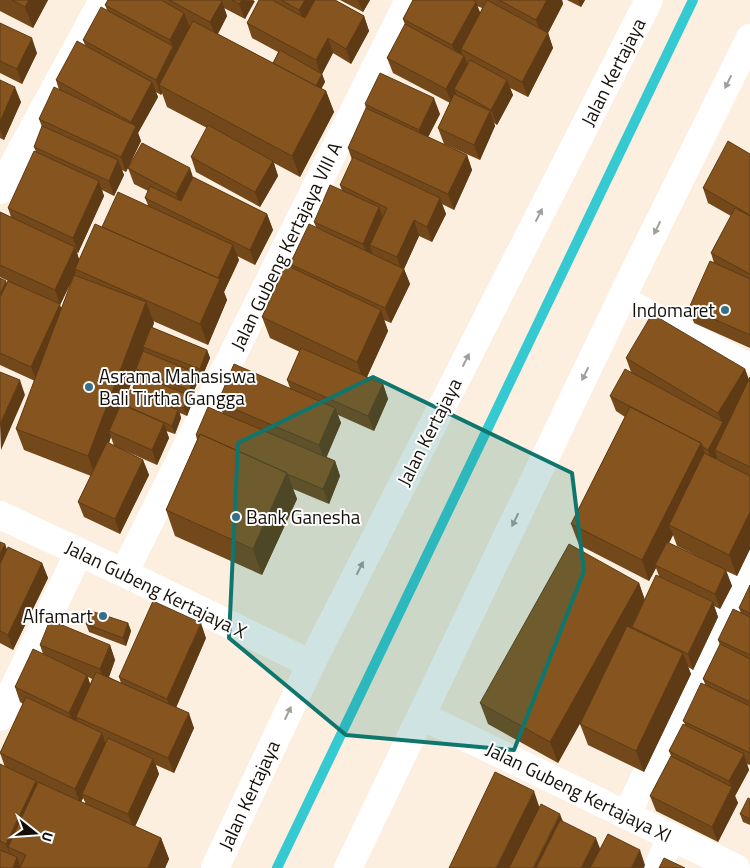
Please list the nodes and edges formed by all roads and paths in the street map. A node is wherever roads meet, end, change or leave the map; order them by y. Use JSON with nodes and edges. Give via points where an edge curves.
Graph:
{"nodes":[{"id":1,"x":103,"y":0,"type":"edge"},
{"id":2,"x":408,"y":0,"type":"edge"},
{"id":3,"x":649,"y":0,"type":"edge"},
{"id":4,"x":750,"y":38,"type":"edge"},
{"id":5,"x":0,"y":190,"type":"edge"},
{"id":6,"x":623,"y":295,"type":"junction"},
{"id":7,"x":750,"y":363,"type":"edge"},
{"id":8,"x":0,"y":515,"type":"edge"},
{"id":9,"x":79,"y":552,"type":"junction"},
{"id":10,"x":750,"y":559,"type":"edge"},
{"id":11,"x":124,"y":573,"type":"junction"},
{"id":12,"x":311,"y":664,"type":"junction"},
{"id":13,"x":422,"y":716,"type":"junction"},
{"id":14,"x":0,"y":717,"type":"edge"},
{"id":15,"x":627,"y":814,"type":"junction"},
{"id":16,"x":672,"y":837,"type":"junction"},
{"id":17,"x":215,"y":868,"type":"edge"},
{"id":18,"x":348,"y":868,"type":"edge"},
{"id":19,"x":657,"y":868,"type":"edge"},
{"id":20,"x":736,"y":868,"type":"edge"}],
"edges":[{"from":1,"to":5,"type":"street"},
{"from":2,"to":11,"type":"street","name":"Jalan Gubeng Kertajaya VIII A"},
{"from":12,"to":3,"type":"street","name":"Jalan Kertajaya","one_way":true},
{"from":4,"to":6,"type":"street","one_way":true},
{"from":6,"to":7,"type":"lane"},
{"from":6,"to":13,"type":"street","one_way":true},
{"from":8,"to":9,"type":"street","name":"Jalan Gubeng Kertajaya X"},
{"from":9,"to":11,"type":"street","name":"Jalan Gubeng Kertajaya X"},
{"from":9,"to":14,"type":"street"},
{"from":10,"to":15,"type":"street"},
{"from":11,"to":12,"type":"street","name":"Jalan Gubeng Kertajaya X"},
{"from":17,"to":12,"type":"street","name":"Jalan Kertajaya","one_way":true},
{"from":13,"to":15,"type":"street","name":"Jalan Gubeng Kertajaya XI"},
{"from":13,"to":18,"type":"street"},
{"from":15,"to":16,"type":"street","name":"Jalan Gubeng Kertajaya XI"},
{"from":16,"to":19,"type":"street"},
{"from":16,"to":20,"type":"street","name":"Jalan Gubeng Kertajaya XI"}]}
